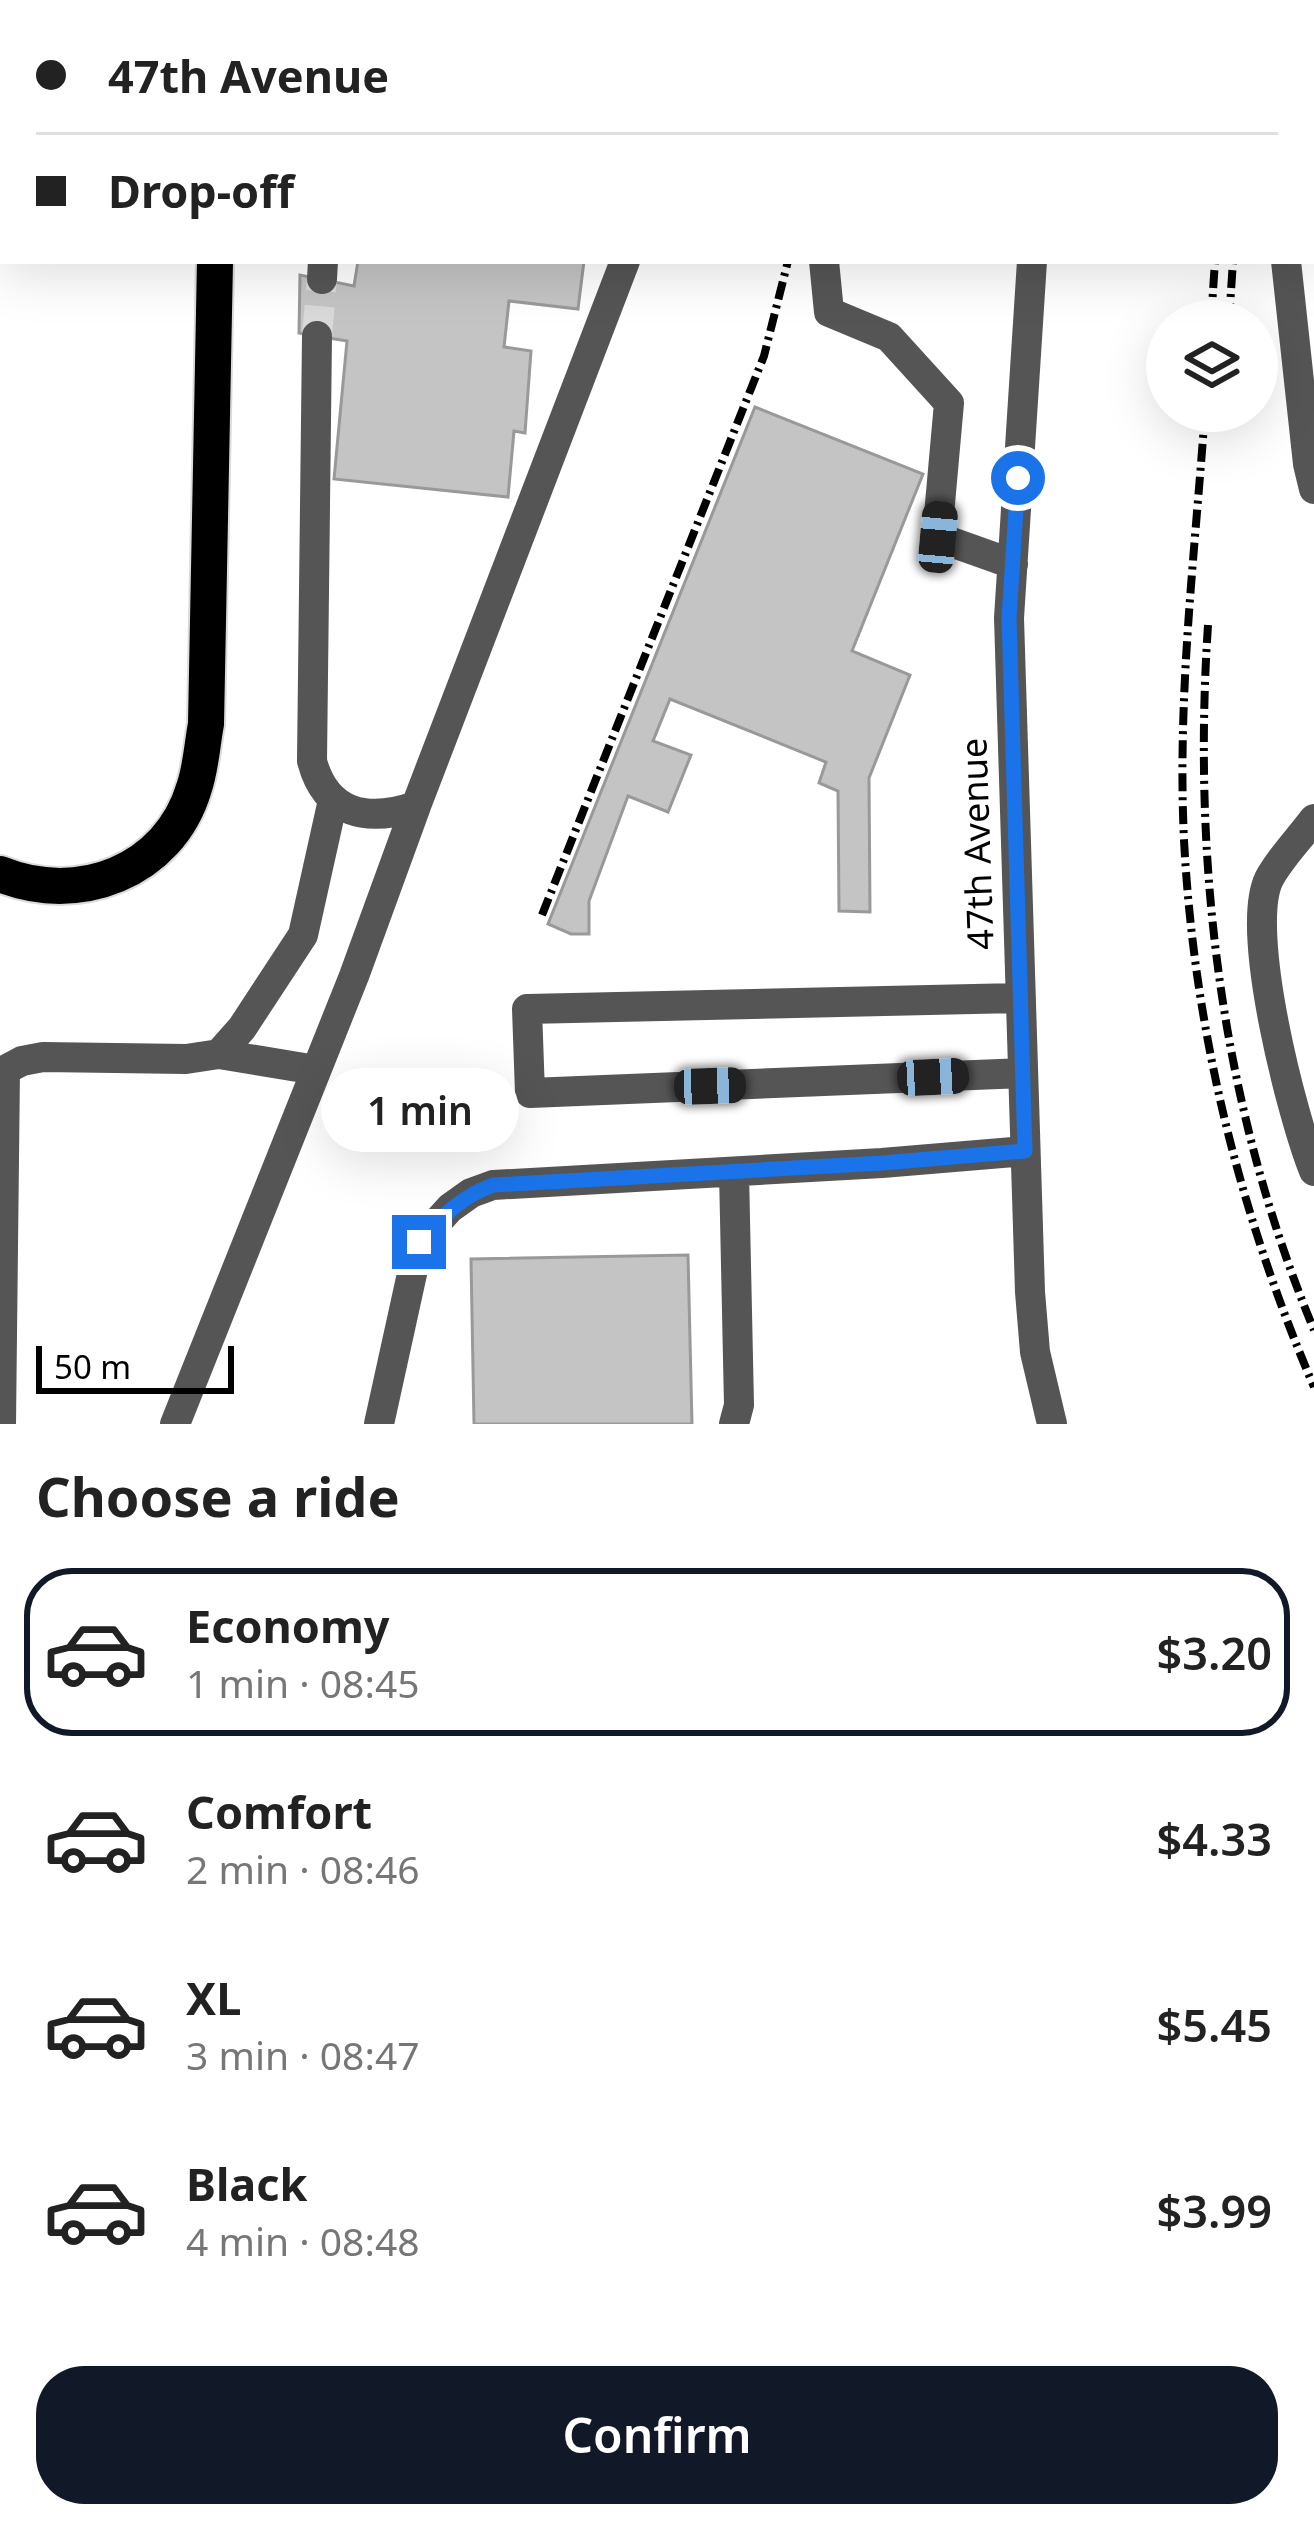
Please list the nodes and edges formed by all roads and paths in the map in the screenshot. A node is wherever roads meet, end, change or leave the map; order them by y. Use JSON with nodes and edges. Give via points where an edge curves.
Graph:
{"nodes":[{"id":1,"x":215,"y":264,"type":"edge"},
{"id":2,"x":624,"y":264,"type":"edge"},
{"id":3,"x":824,"y":264,"type":"edge"},
{"id":4,"x":1032,"y":264,"type":"edge"},
{"id":5,"x":1286,"y":264,"type":"edge"},
{"id":6,"x":317,"y":336,"type":"tunnel mouth"},
{"id":7,"x":1314,"y":489,"type":"edge"},
{"id":8,"x":1012,"y":564,"type":"junction"},
{"id":9,"x":333,"y":800,"type":"junction"},
{"id":10,"x":416,"y":806,"type":"junction"},
{"id":11,"x":1314,"y":819,"type":"edge"},
{"id":12,"x":0,"y":874,"type":"edge"},
{"id":13,"x":1021,"y":998,"type":"junction"},
{"id":14,"x":219,"y":1054,"type":"junction"},
{"id":15,"x":316,"y":1070,"type":"junction"},
{"id":16,"x":1023,"y":1073,"type":"junction"},
{"id":17,"x":1025,"y":1151,"type":"junction"},
{"id":18,"x":1314,"y":1171,"type":"edge"},
{"id":19,"x":734,"y":1172,"type":"junction"},
{"id":20,"x":1,"y":1424,"type":"edge"},
{"id":21,"x":175,"y":1424,"type":"edge"},
{"id":22,"x":379,"y":1424,"type":"edge"},
{"id":23,"x":734,"y":1424,"type":"edge"},
{"id":24,"x":1052,"y":1424,"type":"edge"}],
"edges":[{"from":1,"to":12,"type":"highway","via":[[206,724],[194,791],[169,836],[137,867],[100,883],[62,887]]},
{"from":2,"to":10,"type":"street"},
{"from":3,"to":8,"type":"street","via":[[829,312],[889,337],[949,404],[938,537]]},
{"from":4,"to":8,"type":"street","name":"47th Avenue"},
{"from":5,"to":7,"type":"street"},
{"from":6,"to":9,"type":"street","via":[[312,760]]},
{"from":8,"to":13,"type":"street","name":"47th Avenue"},
{"from":9,"to":10,"type":"street","via":[[374,815]]},
{"from":9,"to":14,"type":"street","via":[[303,935]]},
{"from":10,"to":15,"type":"street"},
{"from":11,"to":18,"type":"street","via":[[1268,881],[1260,926],[1275,1030]]},
{"from":13,"to":16,"type":"street","name":"47th Avenue"},
{"from":13,"to":16,"type":"street","via":[[527,1009],[530,1094]]},
{"from":14,"to":15,"type":"street"},
{"from":14,"to":20,"type":"street","via":[[44,1057],[5,1070]]},
{"from":15,"to":21,"type":"street"},
{"from":16,"to":17,"type":"street","name":"47th Avenue"},
{"from":17,"to":19,"type":"street"},
{"from":17,"to":24,"type":"street","name":"47th Avenue","via":[[1035,1352]]},
{"from":19,"to":22,"type":"street","via":[[493,1185],[471,1193],[419,1242]]},
{"from":19,"to":23,"type":"street"}]}
